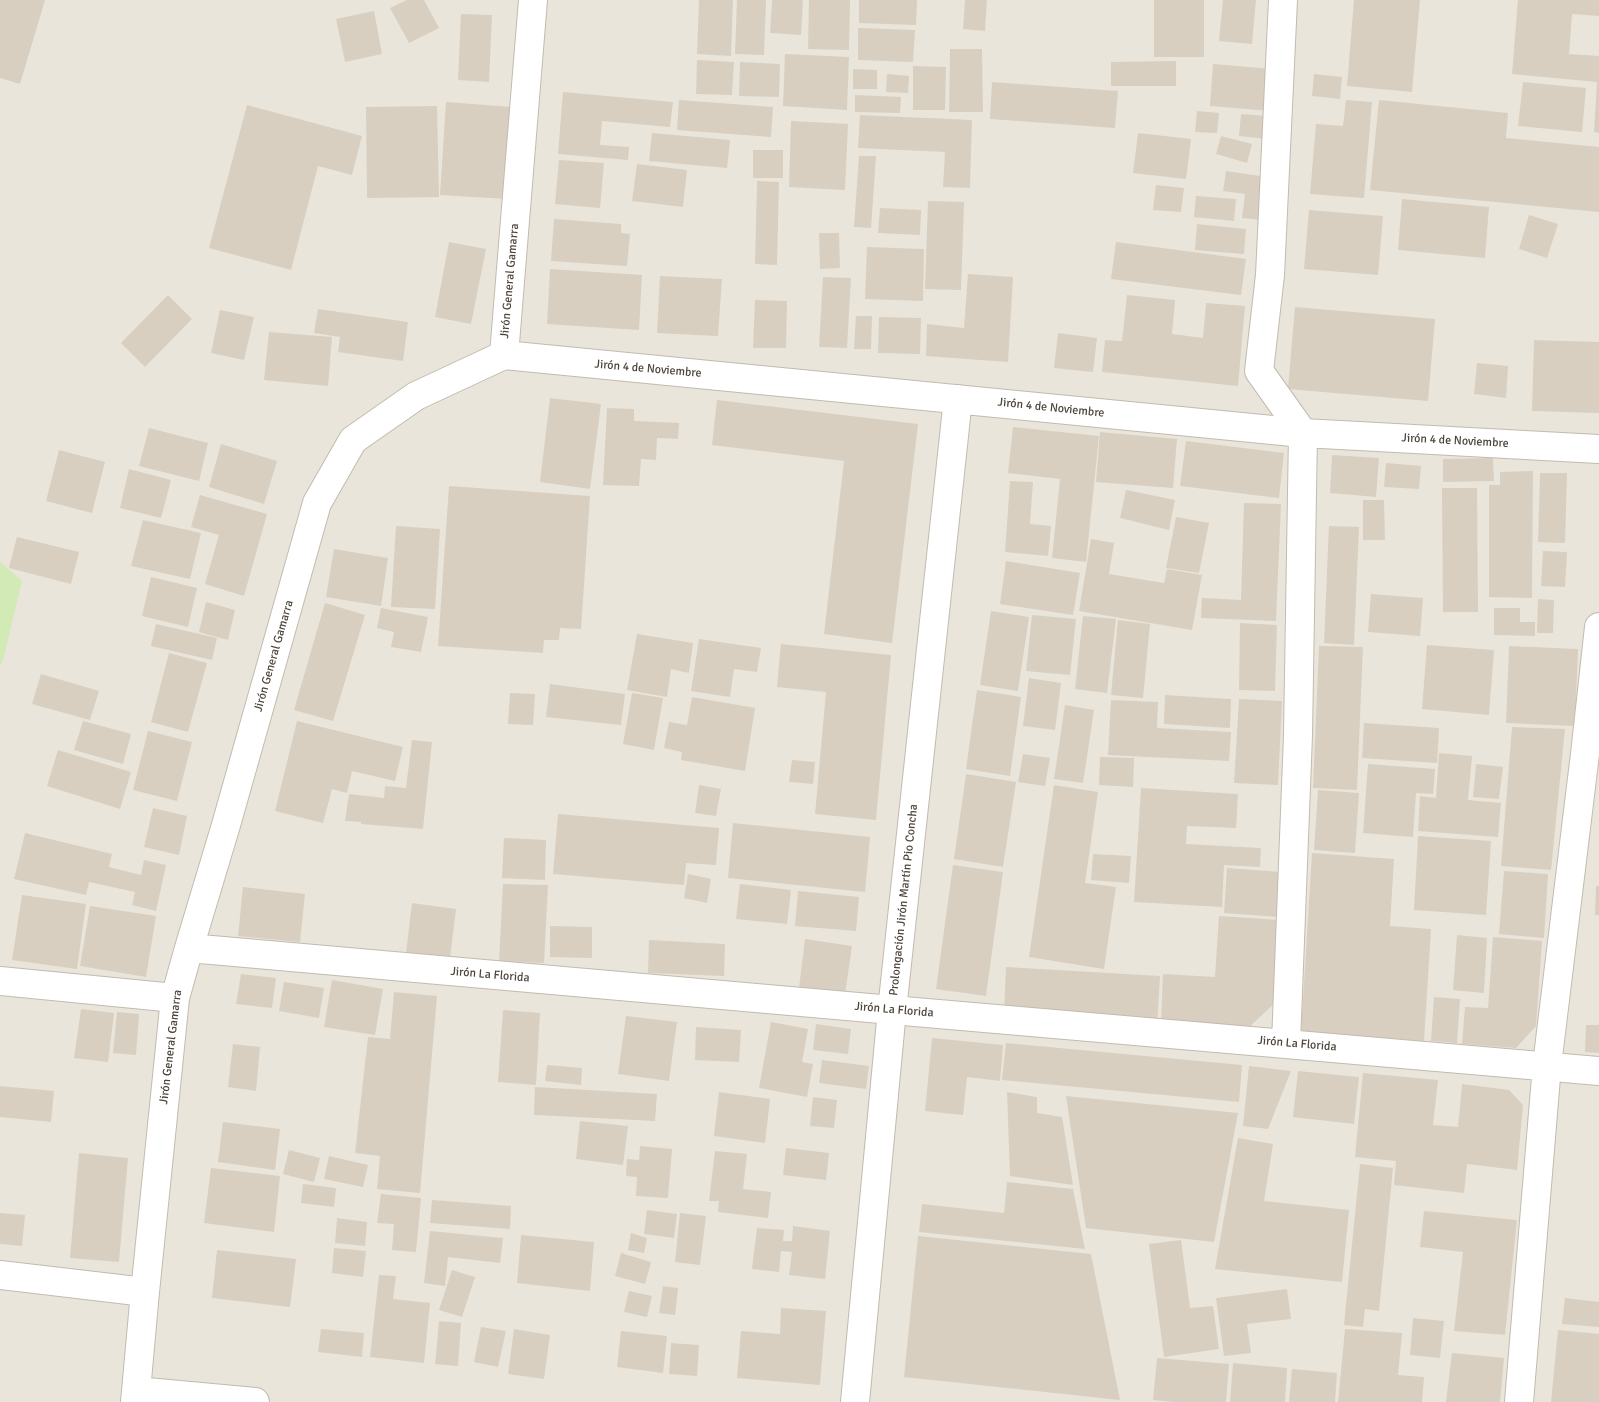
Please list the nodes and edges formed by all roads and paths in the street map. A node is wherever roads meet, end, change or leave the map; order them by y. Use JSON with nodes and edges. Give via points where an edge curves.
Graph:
{"nodes":[{"id":1,"x":533,"y":0,"type":"edge"},
{"id":2,"x":1283,"y":0,"type":"edge"},
{"id":3,"x":504,"y":356,"type":"junction"},
{"id":4,"x":958,"y":399,"type":"junction"},
{"id":5,"x":1303,"y":433,"type":"junction"},
{"id":6,"x":1599,"y":449,"type":"edge"},
{"id":7,"x":1599,"y":627,"type":"edge"},
{"id":8,"x":189,"y":948,"type":"junction"},
{"id":9,"x":0,"y":981,"type":"edge"},
{"id":10,"x":175,"y":998,"type":"junction"},
{"id":11,"x":892,"y":1010,"type":"junction"},
{"id":12,"x":1286,"y":1043,"type":"junction"},
{"id":13,"x":1547,"y":1065,"type":"junction"},
{"id":14,"x":1599,"y":1071,"type":"edge"},
{"id":15,"x":0,"y":1275,"type":"edge"},
{"id":16,"x":145,"y":1292,"type":"junction"},
{"id":17,"x":136,"y":1397,"type":"edge"},
{"id":18,"x":255,"y":1402,"type":"edge"},
{"id":19,"x":855,"y":1402,"type":"edge"},
{"id":20,"x":1519,"y":1402,"type":"edge"}],
"edges":[{"from":1,"to":3,"type":"street","name":"Jirón General Gamarra"},
{"from":2,"to":5,"type":"street","via":[[1270,276],[1259,372]]},
{"from":3,"to":4,"type":"street","name":"Jirón 4 de Noviembre"},
{"from":3,"to":8,"type":"street","name":"Jirón General Gamarra","via":[[416,396],[353,440],[317,503]]},
{"from":4,"to":5,"type":"street","name":"Jirón 4 de Noviembre"},
{"from":4,"to":11,"type":"street","name":"Prolongación Jirón Martín Pio Concha"},
{"from":5,"to":6,"type":"street","name":"Jirón 4 de Noviembre"},
{"from":5,"to":12,"type":"street","via":[[1298,734]]},
{"from":7,"to":13,"type":"street"},
{"from":8,"to":10,"type":"street","name":"Jirón General Gamarra"},
{"from":8,"to":11,"type":"street","name":"Jirón La Florida"},
{"from":9,"to":10,"type":"street"},
{"from":10,"to":16,"type":"street","name":"Jirón General Gamarra"},
{"from":11,"to":12,"type":"street","name":"Jirón La Florida"},
{"from":11,"to":19,"type":"street","name":"Prolongación Jirón Martín Pio Concha"},
{"from":12,"to":13,"type":"street","name":"Jirón La Florida"},
{"from":13,"to":14,"type":"street","name":"Jirón La Florida"},
{"from":13,"to":20,"type":"street"},
{"from":15,"to":16,"type":"street"},
{"from":16,"to":17,"type":"street","name":"Jirón General Gamarra"},
{"from":17,"to":18,"type":"street"}]}
